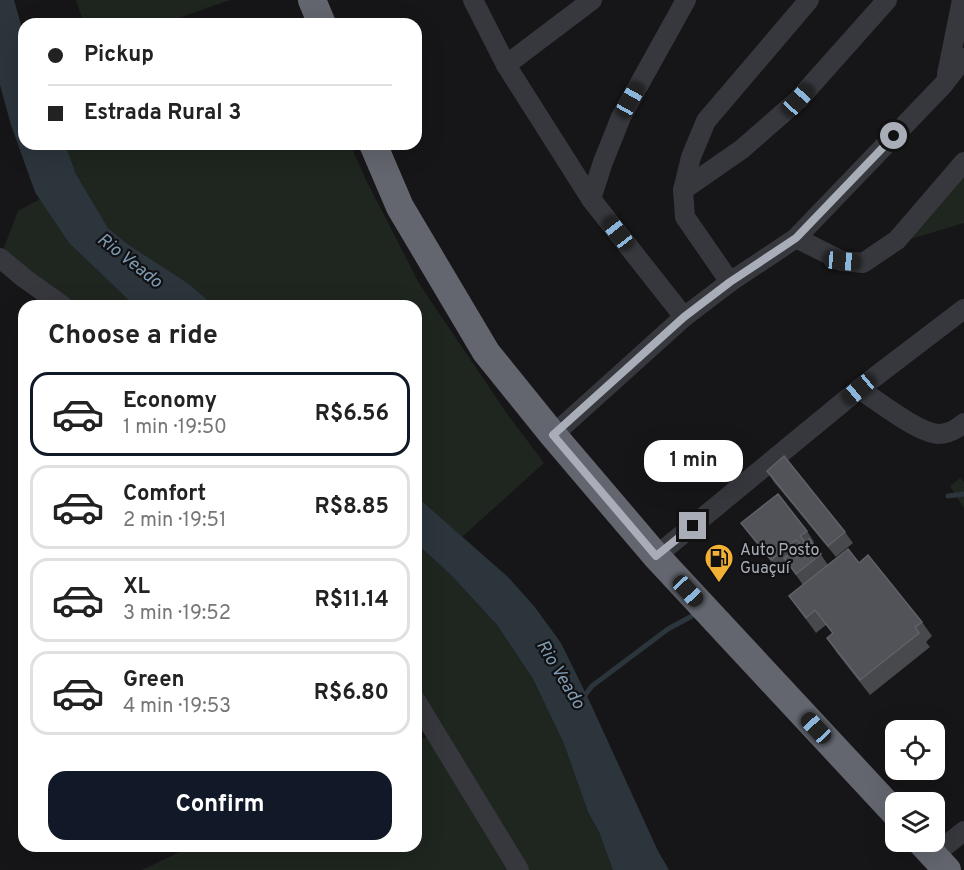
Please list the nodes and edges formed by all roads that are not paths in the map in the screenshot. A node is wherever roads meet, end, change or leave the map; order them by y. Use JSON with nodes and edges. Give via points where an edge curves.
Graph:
{"nodes":[{"id":1,"x":312,"y":0,"type":"edge"},
{"id":2,"x":473,"y":0,"type":"edge"},
{"id":3,"x":592,"y":0,"type":"edge"},
{"id":4,"x":686,"y":0,"type":"edge"},
{"id":5,"x":809,"y":0,"type":"edge"},
{"id":6,"x":887,"y":0,"type":"edge"},
{"id":7,"x":962,"y":0,"type":"edge"},
{"id":8,"x":320,"y":18,"type":"edge"},
{"id":9,"x":964,"y":58,"type":"edge"},
{"id":10,"x":506,"y":65,"type":"junction"},
{"id":11,"x":944,"y":84,"type":"junction"},
{"id":12,"x":376,"y":150,"type":"edge"},
{"id":13,"x":964,"y":162,"type":"edge"},
{"id":14,"x":683,"y":190,"type":"junction"},
{"id":15,"x":591,"y":199,"type":"junction"},
{"id":16,"x":796,"y":238,"type":"junction"},
{"id":17,"x":0,"y":258,"type":"edge"},
{"id":18,"x":730,"y":282,"type":"junction"},
{"id":19,"x":55,"y":300,"type":"edge"},
{"id":20,"x":964,"y":309,"type":"edge"},
{"id":21,"x":684,"y":317,"type":"junction"},
{"id":22,"x":859,"y":389,"type":"junction"},
{"id":23,"x":964,"y":423,"type":"edge"},
{"id":24,"x":553,"y":435,"type":"junction"},
{"id":25,"x":656,"y":556,"type":"junction"},
{"id":26,"x":422,"y":711,"type":"edge"},
{"id":27,"x":885,"y":802,"type":"edge"},
{"id":28,"x":964,"y":831,"type":"edge"},
{"id":29,"x":934,"y":855,"type":"edge"},
{"id":30,"x":519,"y":870,"type":"edge"}],
"edges":[{"from":1,"to":8,"type":"highway"},
{"from":2,"to":10,"type":"street"},
{"from":3,"to":10,"type":"street"},
{"from":4,"to":15,"type":"street","via":[[621,117]]},
{"from":5,"to":14,"type":"street","via":[[706,121]]},
{"from":6,"to":14,"type":"street","via":[[798,100],[742,149]]},
{"from":7,"to":11,"type":"street"},
{"from":9,"to":11,"type":"street"},
{"from":10,"to":15,"type":"street"},
{"from":11,"to":16,"type":"street"},
{"from":12,"to":24,"type":"highway","via":[[400,207],[486,352]]},
{"from":13,"to":16,"type":"street","via":[[897,240],[863,263],[842,261]]},
{"from":14,"to":18,"type":"street","via":[[686,217]]},
{"from":15,"to":21,"type":"street"},
{"from":16,"to":18,"type":"street"},
{"from":17,"to":19,"type":"street"},
{"from":18,"to":21,"type":"street"},
{"from":20,"to":22,"type":"street"},
{"from":21,"to":24,"type":"street"},
{"from":22,"to":23,"type":"street","via":[[923,431],[940,434]]},
{"from":22,"to":25,"type":"street"},
{"from":24,"to":25,"type":"highway"},
{"from":25,"to":27,"type":"highway"},
{"from":26,"to":30,"type":"street"},
{"from":28,"to":29,"type":"street"}]}
